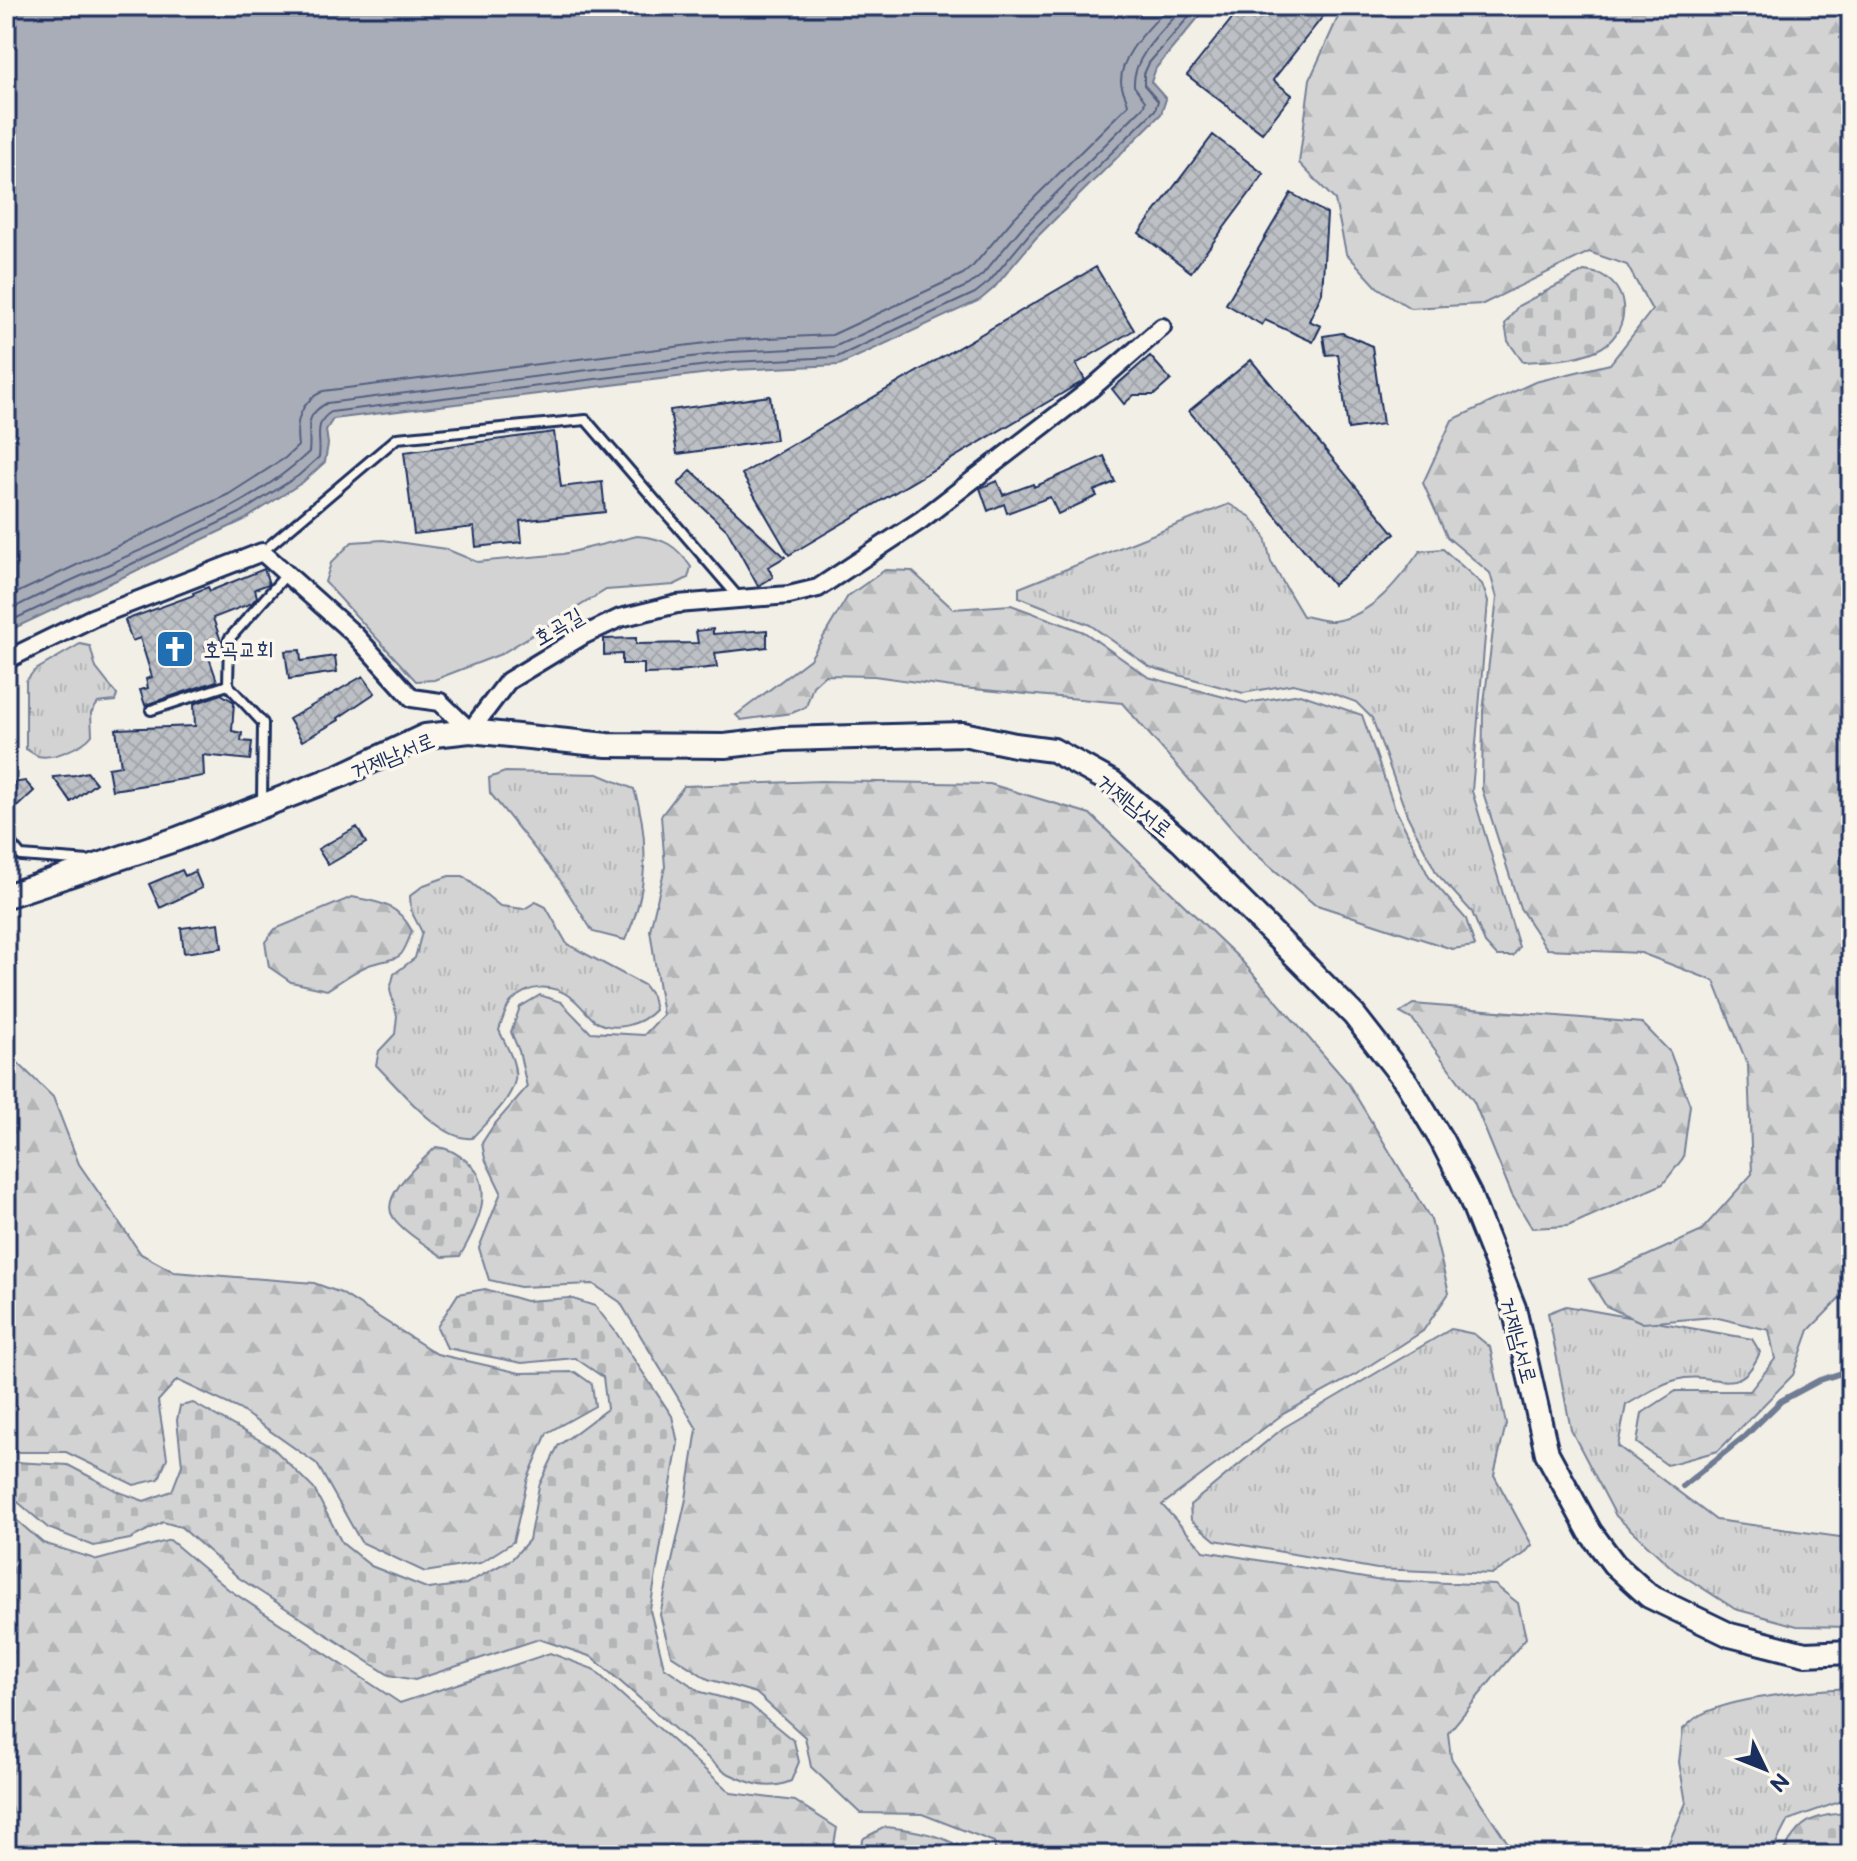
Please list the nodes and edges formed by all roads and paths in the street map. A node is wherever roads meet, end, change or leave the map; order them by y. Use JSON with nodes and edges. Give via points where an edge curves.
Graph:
{"nodes":[{"id":1,"x":1162,"y":327,"type":"dead end"},
{"id":2,"x":262,"y":552,"type":"junction"},
{"id":3,"x":287,"y":574,"type":"junction"},
{"id":4,"x":739,"y":598,"type":"junction"},
{"id":5,"x":6,"y":660,"type":"edge"},
{"id":6,"x":228,"y":685,"type":"junction"},
{"id":7,"x":151,"y":710,"type":"dead end"},
{"id":8,"x":470,"y":731,"type":"junction"},
{"id":9,"x":262,"y":806,"type":"junction"},
{"id":10,"x":6,"y":838,"type":"edge"},
{"id":11,"x":106,"y":863,"type":"junction"},
{"id":12,"x":6,"y":896,"type":"edge"},
{"id":13,"x":1851,"y":1652,"type":"edge"}],
"edges":[{"from":1,"to":4,"type":"street","name":"호곡길","via":[[921,520],[818,588]]},
{"from":2,"to":3,"type":"street"},
{"from":2,"to":4,"type":"lane","via":[[397,438],[586,420]]},
{"from":2,"to":5,"type":"street","via":[[92,618]]},
{"from":3,"to":6,"type":"lane","via":[[229,639]]},
{"from":3,"to":8,"type":"street","via":[[355,635],[412,698],[440,702]]},
{"from":4,"to":8,"type":"street","name":"호곡길","via":[[677,604],[620,618],[584,635],[508,681]]},
{"from":6,"to":7,"type":"lane"},
{"from":6,"to":9,"type":"lane","via":[[263,723]]},
{"from":8,"to":9,"type":"main road","name":"거제남서로","via":[[425,736]]},
{"from":8,"to":13,"type":"main road","name":"거제남서로","via":[[607,745],[725,746],[784,739],[963,734],[1053,750],[1113,783],[1181,841],[1354,1015],[1407,1083],[1469,1194],[1514,1308],[1547,1453],[1590,1532],[1614,1564],[1649,1596],[1730,1635],[1805,1654]]},
{"from":9,"to":11,"type":"main road","name":"거제남서로"},
{"from":10,"to":11,"type":"lane","via":[[21,856]]},
{"from":11,"to":12,"type":"main road","name":"거제남서로"}]}
